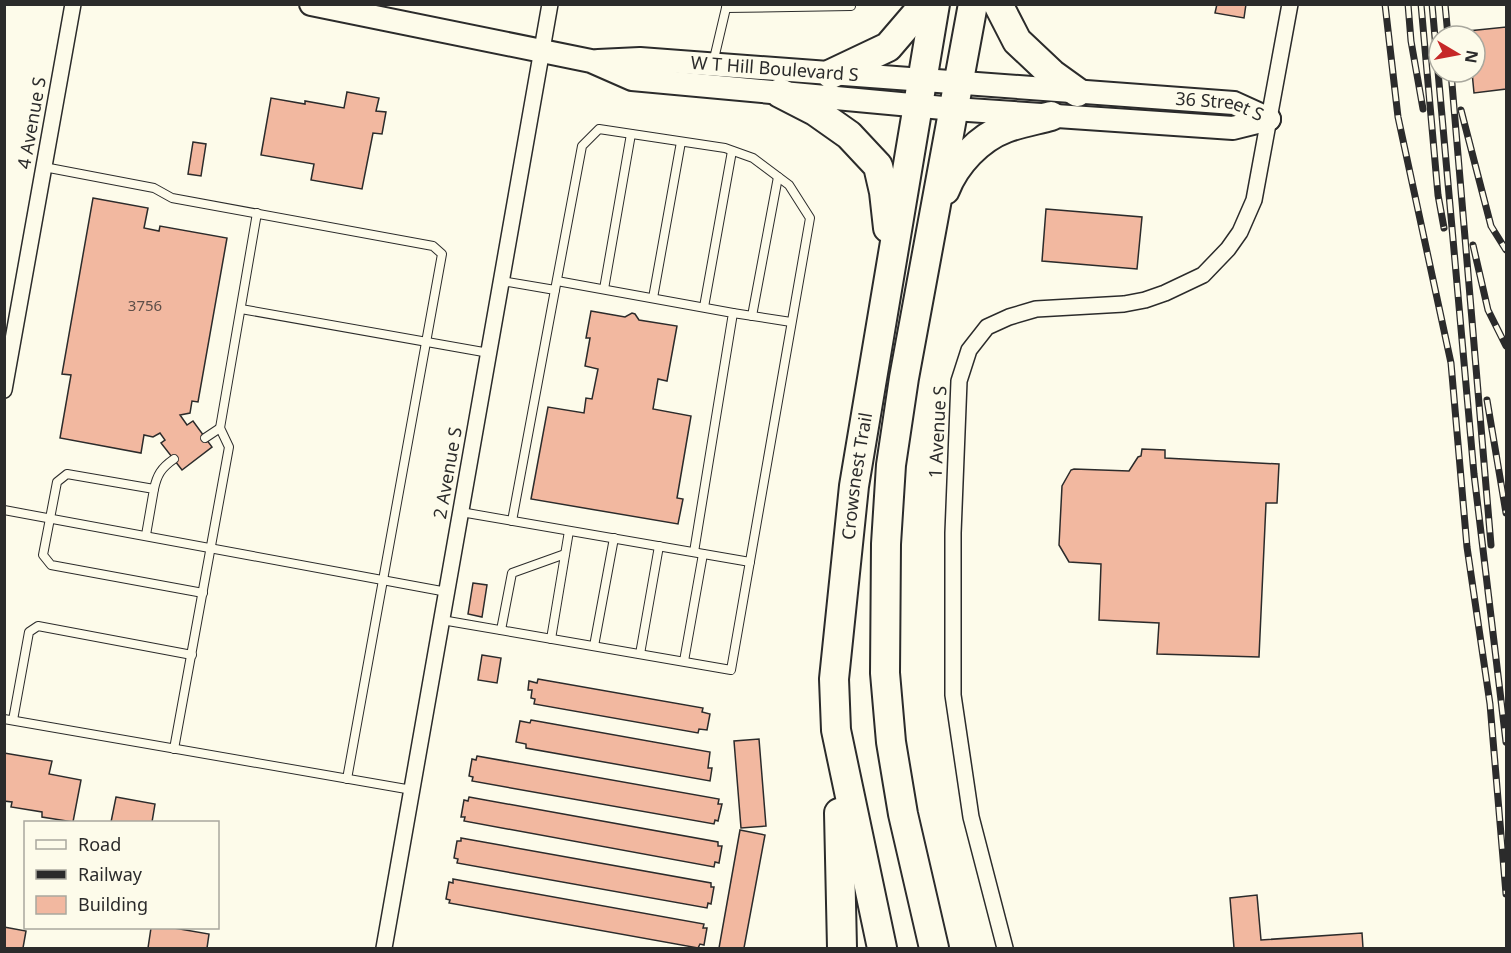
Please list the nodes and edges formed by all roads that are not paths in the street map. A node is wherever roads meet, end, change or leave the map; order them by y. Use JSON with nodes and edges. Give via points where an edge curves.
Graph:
{"nodes":[{"id":1,"x":73,"y":4,"type":"edge"},
{"id":2,"x":311,"y":4,"type":"edge"},
{"id":3,"x":550,"y":4,"type":"edge"},
{"id":4,"x":851,"y":4,"type":"edge"},
{"id":5,"x":921,"y":4,"type":"edge"},
{"id":6,"x":935,"y":4,"type":"edge"},
{"id":7,"x":973,"y":4,"type":"edge"},
{"id":8,"x":998,"y":4,"type":"edge"},
{"id":9,"x":1290,"y":4,"type":"edge"},
{"id":10,"x":726,"y":6,"type":"edge"},
{"id":11,"x":542,"y":51,"type":"junction"},
{"id":12,"x":591,"y":61,"type":"junction"},
{"id":13,"x":712,"y":64,"type":"junction"},
{"id":14,"x":831,"y":74,"type":"junction"},
{"id":15,"x":1077,"y":92,"type":"junction"},
{"id":16,"x":780,"y":93,"type":"junction"},
{"id":17,"x":919,"y":93,"type":"junction"},
{"id":18,"x":956,"y":97,"type":"junction"},
{"id":19,"x":1051,"y":116,"type":"junction"},
{"id":20,"x":1269,"y":119,"type":"junction"},
{"id":21,"x":631,"y":134,"type":"junction"},
{"id":22,"x":681,"y":142,"type":"junction"},
{"id":23,"x":732,"y":151,"type":"junction"},
{"id":24,"x":44,"y":167,"type":"junction"},
{"id":25,"x":778,"y":177,"type":"junction"},
{"id":26,"x":257,"y":213,"type":"junction"},
{"id":27,"x":933,"y":220,"type":"junction"},
{"id":28,"x":891,"y":260,"type":"junction"},
{"id":29,"x":557,"y":280,"type":"junction"},
{"id":30,"x":502,"y":281,"type":"junction"},
{"id":31,"x":604,"y":289,"type":"junction"},
{"id":32,"x":555,"y":290,"type":"junction"},
{"id":33,"x":653,"y":298,"type":"junction"},
{"id":34,"x":704,"y":307,"type":"junction"},
{"id":35,"x":241,"y":309,"type":"junction"},
{"id":36,"x":733,"y":313,"type":"junction"},
{"id":37,"x":752,"y":316,"type":"junction"},
{"id":38,"x":791,"y":322,"type":"junction"},
{"id":39,"x":426,"y":342,"type":"junction"},
{"id":40,"x":489,"y":353,"type":"junction"},
{"id":41,"x":4,"y":390,"type":"edge"},
{"id":42,"x":220,"y":428,"type":"junction"},
{"id":43,"x":205,"y":438,"type":"dead end"},
{"id":44,"x":174,"y":459,"type":"dead end"},
{"id":45,"x":154,"y":489,"type":"junction"},
{"id":46,"x":4,"y":510,"type":"edge"},
{"id":47,"x":461,"y":512,"type":"junction"},
{"id":48,"x":50,"y":519,"type":"junction"},
{"id":49,"x":512,"y":520,"type":"junction"},
{"id":50,"x":569,"y":531,"type":"junction"},
{"id":51,"x":146,"y":535,"type":"junction"},
{"id":52,"x":614,"y":538,"type":"junction"},
{"id":53,"x":659,"y":546,"type":"junction"},
{"id":54,"x":211,"y":548,"type":"junction"},
{"id":55,"x":694,"y":552,"type":"junction"},
{"id":56,"x":703,"y":554,"type":"junction"},
{"id":57,"x":565,"y":555,"type":"junction"},
{"id":58,"x":750,"y":562,"type":"junction"},
{"id":59,"x":383,"y":580,"type":"junction"},
{"id":60,"x":447,"y":592,"type":"junction"},
{"id":61,"x":203,"y":593,"type":"junction"},
{"id":62,"x":442,"y":620,"type":"junction"},
{"id":63,"x":501,"y":630,"type":"junction"},
{"id":64,"x":551,"y":639,"type":"junction"},
{"id":65,"x":594,"y":646,"type":"junction"},
{"id":66,"x":640,"y":654,"type":"junction"},
{"id":67,"x":192,"y":655,"type":"junction"},
{"id":68,"x":684,"y":662,"type":"junction"},
{"id":69,"x":9,"y":720,"type":"edge"},
{"id":70,"x":836,"y":730,"type":"junction"},
{"id":71,"x":174,"y":749,"type":"junction"},
{"id":72,"x":347,"y":779,"type":"junction"},
{"id":73,"x":412,"y":790,"type":"junction"},
{"id":74,"x":384,"y":948,"type":"edge"},
{"id":75,"x":842,"y":948,"type":"edge"},
{"id":76,"x":882,"y":948,"type":"edge"},
{"id":77,"x":934,"y":948,"type":"edge"},
{"id":78,"x":1005,"y":948,"type":"edge"}],
"edges":[{"from":1,"to":24,"type":"street","name":"4 Avenue S"},
{"from":2,"to":11,"type":"street","name":"W T Hill Boulevard S"},
{"from":3,"to":11,"type":"street","name":"2 Avenue S"},
{"from":4,"to":10,"type":"lane"},
{"from":5,"to":14,"type":"highway","via":[[888,47]]},
{"from":6,"to":17,"type":"highway","name":"Crowsnest Trail"},
{"from":7,"to":18,"type":"highway","name":"Crowsnest Trail"},
{"from":8,"to":15,"type":"highway","via":[[1017,41]]},
{"from":9,"to":20,"type":"street","name":"1 Avenue S"},
{"from":10,"to":13,"type":"lane"},
{"from":11,"to":12,"type":"street","name":"W T Hill Boulevard S"},
{"from":11,"to":30,"type":"street","name":"2 Avenue S"},
{"from":12,"to":13,"type":"street","name":"W T Hill Boulevard S","via":[[640,59]]},
{"from":12,"to":16,"type":"street","name":"W T Hill Boulevard S","via":[[632,79]]},
{"from":13,"to":14,"type":"street","name":"W T Hill Boulevard S"},
{"from":14,"to":17,"type":"street","name":"W T Hill Boulevard S"},
{"from":15,"to":18,"type":"street","name":"36 Street S"},
{"from":15,"to":20,"type":"street","name":"36 Street S","via":[[1234,103]]},
{"from":16,"to":17,"type":"street","name":"W T Hill Boulevard S"},
{"from":16,"to":28,"type":"highway","via":[[849,135],[878,166]]},
{"from":17,"to":18,"type":"street"},
{"from":17,"to":28,"type":"highway","name":"Crowsnest Trail"},
{"from":18,"to":19,"type":"street","name":"36 Street S"},
{"from":18,"to":27,"type":"highway","name":"Crowsnest Trail"},
{"from":19,"to":20,"type":"street","name":"36 Street S","via":[[1233,128]]},
{"from":19,"to":27,"type":"highway","via":[[1004,129],[976,145],[950,175]]},
{"from":20,"to":78,"type":"street","name":"1 Avenue S","via":[[1248,217],[1228,249],[1203,274],[1145,300],[1036,309],[1009,317],[987,327],[969,350],[959,381],[953,532],[953,695],[971,817]]},
{"from":21,"to":22,"type":"lane"},
{"from":21,"to":29,"type":"lane","via":[[599,129],[582,146]]},
{"from":21,"to":31,"type":"lane"},
{"from":22,"to":23,"type":"lane"},
{"from":22,"to":33,"type":"lane"},
{"from":23,"to":25,"type":"lane","via":[[753,158]]},
{"from":23,"to":34,"type":"lane"},
{"from":24,"to":26,"type":"lane","via":[[154,188],[172,198]]},
{"from":24,"to":41,"type":"street","name":"4 Avenue S"},
{"from":25,"to":37,"type":"lane"},
{"from":25,"to":38,"type":"lane","via":[[789,185],[810,218]]},
{"from":26,"to":35,"type":"lane"},
{"from":26,"to":39,"type":"lane","via":[[433,246],[442,254]]},
{"from":27,"to":77,"type":"highway","name":"Crowsnest Trail","via":[[891,465],[884,613],[891,742]]},
{"from":28,"to":70,"type":"highway","name":"Crowsnest Trail","via":[[854,486],[834,679]]},
{"from":29,"to":31,"type":"lane"},
{"from":29,"to":32,"type":"lane"},
{"from":30,"to":32,"type":"lane"},
{"from":30,"to":40,"type":"street","name":"2 Avenue S"},
{"from":31,"to":33,"type":"lane"},
{"from":32,"to":49,"type":"lane"},
{"from":33,"to":34,"type":"lane"},
{"from":34,"to":36,"type":"lane"},
{"from":35,"to":39,"type":"lane"},
{"from":35,"to":42,"type":"lane"},
{"from":36,"to":37,"type":"lane"},
{"from":36,"to":55,"type":"lane"},
{"from":37,"to":38,"type":"lane"},
{"from":38,"to":58,"type":"lane"},
{"from":39,"to":40,"type":"lane"},
{"from":39,"to":59,"type":"lane"},
{"from":40,"to":47,"type":"street","name":"2 Avenue S"},
{"from":42,"to":43,"type":"lane"},
{"from":42,"to":54,"type":"lane","via":[[229,447]]},
{"from":44,"to":45,"type":"lane","via":[[158,473]]},
{"from":45,"to":48,"type":"lane","via":[[67,474],[57,482]]},
{"from":45,"to":51,"type":"lane"},
{"from":46,"to":48,"type":"lane"},
{"from":47,"to":49,"type":"lane"},
{"from":47,"to":60,"type":"street","name":"2 Avenue S"},
{"from":48,"to":51,"type":"lane"},
{"from":48,"to":61,"type":"lane","via":[[43,555],[51,565]]},
{"from":49,"to":50,"type":"lane"},
{"from":50,"to":52,"type":"lane"},
{"from":50,"to":57,"type":"lane"},
{"from":51,"to":54,"type":"lane"},
{"from":52,"to":53,"type":"lane"},
{"from":52,"to":65,"type":"lane"},
{"from":53,"to":55,"type":"lane"},
{"from":53,"to":66,"type":"lane"},
{"from":54,"to":59,"type":"lane"},
{"from":54,"to":61,"type":"lane"},
{"from":55,"to":56,"type":"lane"},
{"from":56,"to":58,"type":"lane"},
{"from":56,"to":68,"type":"lane"},
{"from":57,"to":63,"type":"lane","via":[[512,573]]},
{"from":57,"to":64,"type":"lane"},
{"from":58,"to":68,"type":"lane","via":[[731,670]]},
{"from":59,"to":60,"type":"lane"},
{"from":59,"to":72,"type":"lane"},
{"from":60,"to":62,"type":"street","name":"2 Avenue S"},
{"from":61,"to":67,"type":"lane"},
{"from":62,"to":63,"type":"lane"},
{"from":62,"to":73,"type":"street","name":"2 Avenue S"},
{"from":63,"to":64,"type":"lane"},
{"from":64,"to":65,"type":"lane"},
{"from":65,"to":66,"type":"lane"},
{"from":66,"to":68,"type":"lane"},
{"from":67,"to":69,"type":"lane","via":[[38,626],[29,632]]},
{"from":67,"to":71,"type":"lane"},
{"from":69,"to":71,"type":"lane"},
{"from":70,"to":75,"type":"highway"},
{"from":70,"to":76,"type":"highway","name":"Crowsnest Trail"},
{"from":71,"to":72,"type":"lane"},
{"from":72,"to":73,"type":"lane"},
{"from":73,"to":74,"type":"street","name":"2 Avenue S"}]}
